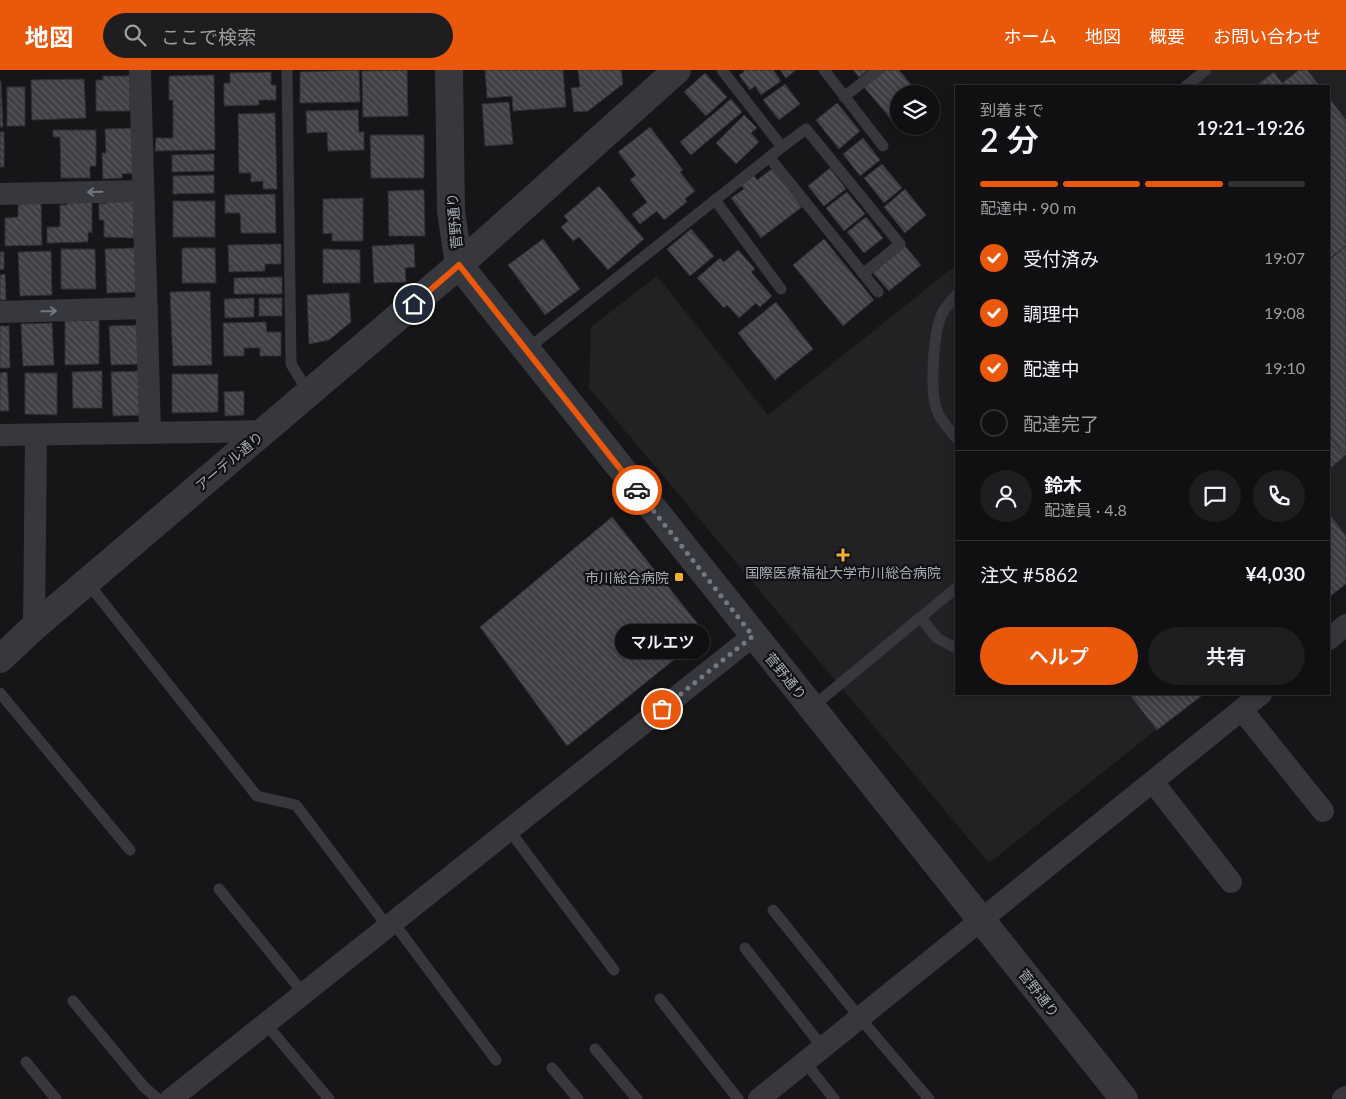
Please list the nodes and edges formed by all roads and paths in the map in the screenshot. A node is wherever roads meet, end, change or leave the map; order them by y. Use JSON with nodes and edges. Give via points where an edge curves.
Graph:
{"nodes":[{"id":1,"x":140,"y":70,"type":"edge"},
{"id":2,"x":287,"y":70,"type":"edge"},
{"id":3,"x":450,"y":70,"type":"edge"},
{"id":4,"x":677,"y":70,"type":"edge"},
{"id":5,"x":722,"y":70,"type":"edge"},
{"id":6,"x":824,"y":70,"type":"edge"},
{"id":7,"x":878,"y":70,"type":"edge"},
{"id":8,"x":1206,"y":70,"type":"edge"},
{"id":9,"x":1187,"y":85,"type":"edge"},
{"id":10,"x":844,"y":97,"type":"junction"},
{"id":11,"x":883,"y":146,"type":"dead end"},
{"id":12,"x":782,"y":147,"type":"junction"},
{"id":13,"x":769,"y":156,"type":"junction"},
{"id":14,"x":144,"y":191,"type":"junction"},
{"id":15,"x":0,"y":194,"type":"edge"},
{"id":16,"x":715,"y":200,"type":"junction"},
{"id":17,"x":459,"y":265,"type":"junction"},
{"id":18,"x":864,"y":273,"type":"junction"},
{"id":19,"x":781,"y":289,"type":"dead end"},
{"id":20,"x":878,"y":292,"type":"dead end"},
{"id":21,"x":955,"y":296,"type":"edge"},
{"id":22,"x":147,"y":308,"type":"junction"},
{"id":23,"x":0,"y":312,"type":"edge"},
{"id":24,"x":526,"y":350,"type":"junction"},
{"id":25,"x":310,"y":393,"type":"junction"},
{"id":26,"x":265,"y":431,"type":"junction"},
{"id":27,"x":150,"y":433,"type":"junction"},
{"id":28,"x":36,"y":435,"type":"junction"},
{"id":29,"x":0,"y":436,"type":"edge"},
{"id":30,"x":955,"y":437,"type":"edge"},
{"id":31,"x":87,"y":582,"type":"junction"},
{"id":32,"x":955,"y":589,"type":"edge"},
{"id":33,"x":920,"y":618,"type":"junction"},
{"id":34,"x":1346,"y":625,"type":"edge"},
{"id":35,"x":34,"y":627,"type":"junction"},
{"id":36,"x":753,"y":636,"type":"junction"},
{"id":37,"x":1330,"y":638,"type":"edge"},
{"id":38,"x":955,"y":647,"type":"edge"},
{"id":39,"x":0,"y":659,"type":"edge"},
{"id":40,"x":0,"y":693,"type":"edge"},
{"id":41,"x":1260,"y":695,"type":"edge"},
{"id":42,"x":811,"y":708,"type":"junction"},
{"id":43,"x":1242,"y":710,"type":"junction"},
{"id":44,"x":1153,"y":782,"type":"junction"},
{"id":45,"x":1323,"y":811,"type":"dead end"},
{"id":46,"x":509,"y":830,"type":"junction"},
{"id":47,"x":130,"y":850,"type":"dead end"},
{"id":48,"x":1231,"y":882,"type":"dead end"},
{"id":49,"x":219,"y":890,"type":"dead end"},
{"id":50,"x":773,"y":910,"type":"dead end"},
{"id":51,"x":982,"y":920,"type":"junction"},
{"id":52,"x":390,"y":925,"type":"junction"},
{"id":53,"x":745,"y":948,"type":"dead end"},
{"id":54,"x":614,"y":970,"type":"dead end"},
{"id":55,"x":304,"y":994,"type":"junction"},
{"id":56,"x":660,"y":998,"type":"dead end"},
{"id":57,"x":74,"y":1001,"type":"dead end"},
{"id":58,"x":860,"y":1018,"type":"junction"},
{"id":59,"x":266,"y":1024,"type":"junction"},
{"id":60,"x":823,"y":1048,"type":"junction"},
{"id":61,"x":595,"y":1049,"type":"dead end"},
{"id":62,"x":496,"y":1060,"type":"dead end"},
{"id":63,"x":26,"y":1062,"type":"dead end"},
{"id":64,"x":805,"y":1062,"type":"junction"},
{"id":65,"x":552,"y":1068,"type":"dead end"},
{"id":66,"x":1346,"y":1097,"type":"edge"},
{"id":67,"x":56,"y":1099,"type":"edge"},
{"id":68,"x":158,"y":1099,"type":"edge"},
{"id":69,"x":171,"y":1099,"type":"edge"},
{"id":70,"x":328,"y":1099,"type":"edge"},
{"id":71,"x":578,"y":1099,"type":"edge"},
{"id":72,"x":637,"y":1099,"type":"edge"},
{"id":73,"x":738,"y":1099,"type":"edge"},
{"id":74,"x":759,"y":1099,"type":"edge"},
{"id":75,"x":834,"y":1099,"type":"edge"},
{"id":76,"x":929,"y":1099,"type":"edge"},
{"id":77,"x":1124,"y":1099,"type":"edge"},
{"id":78,"x":1343,"y":1099,"type":"edge"}],
"edges":[{"from":1,"to":14,"type":"street"},
{"from":2,"to":25,"type":"lane","via":[[291,364]]},
{"from":3,"to":17,"type":"street","name":"菅野通り","via":[[451,211]]},
{"from":4,"to":17,"type":"street","name":"アーデル通り"},
{"from":5,"to":12,"type":"lane"},
{"from":6,"to":10,"type":"lane"},
{"from":7,"to":10,"type":"lane"},
{"from":8,"to":9,"type":"lane"},
{"from":10,"to":11,"type":"lane"},
{"from":12,"to":13,"type":"lane"},
{"from":12,"to":18,"type":"lane","via":[[806,130],[900,244]]},
{"from":13,"to":16,"type":"lane"},
{"from":13,"to":18,"type":"lane"},
{"from":14,"to":15,"type":"street","one_way":true},
{"from":14,"to":22,"type":"street"},
{"from":16,"to":19,"type":"lane"},
{"from":16,"to":24,"type":"lane"},
{"from":17,"to":24,"type":"street","name":"菅野通り"},
{"from":17,"to":25,"type":"street","name":"アーデル通り"},
{"from":18,"to":20,"type":"lane"},
{"from":21,"to":30,"type":"lane","via":[[942,313],[935,334],[933,384],[937,412]]},
{"from":23,"to":22,"type":"street","one_way":true},
{"from":22,"to":27,"type":"street"},
{"from":24,"to":36,"type":"street","name":"菅野通り"},
{"from":25,"to":26,"type":"street","name":"アーデル通り"},
{"from":26,"to":27,"type":"street"},
{"from":26,"to":31,"type":"street","name":"アーデル通り"},
{"from":27,"to":28,"type":"street"},
{"from":28,"to":29,"type":"street"},
{"from":28,"to":35,"type":"street"},
{"from":31,"to":35,"type":"street","name":"アーデル通り"},
{"from":31,"to":52,"type":"lane","via":[[258,796],[296,805]]},
{"from":32,"to":33,"type":"lane"},
{"from":33,"to":38,"type":"lane","via":[[937,638]]},
{"from":33,"to":42,"type":"lane"},
{"from":34,"to":37,"type":"street"},
{"from":35,"to":39,"type":"street","name":"アーデル通り"},
{"from":36,"to":42,"type":"street","name":"菅野通り"},
{"from":36,"to":46,"type":"street"},
{"from":40,"to":47,"type":"lane"},
{"from":41,"to":43,"type":"street"},
{"from":42,"to":51,"type":"street","name":"菅野通り"},
{"from":43,"to":44,"type":"street"},
{"from":43,"to":45,"type":"street"},
{"from":44,"to":48,"type":"street"},
{"from":44,"to":51,"type":"street"},
{"from":46,"to":52,"type":"street"},
{"from":46,"to":54,"type":"lane"},
{"from":49,"to":55,"type":"lane"},
{"from":50,"to":58,"type":"lane"},
{"from":51,"to":58,"type":"street"},
{"from":51,"to":77,"type":"street","name":"菅野通り"},
{"from":52,"to":55,"type":"street"},
{"from":52,"to":62,"type":"lane"},
{"from":53,"to":60,"type":"lane"},
{"from":55,"to":59,"type":"street"},
{"from":56,"to":73,"type":"lane"},
{"from":57,"to":68,"type":"lane","via":[[144,1088]]},
{"from":58,"to":60,"type":"street"},
{"from":58,"to":76,"type":"lane"},
{"from":59,"to":69,"type":"street"},
{"from":59,"to":70,"type":"lane"},
{"from":60,"to":64,"type":"street"},
{"from":61,"to":72,"type":"lane"},
{"from":63,"to":67,"type":"lane"},
{"from":64,"to":74,"type":"street"},
{"from":64,"to":75,"type":"lane"},
{"from":65,"to":71,"type":"lane"},
{"from":66,"to":78,"type":"street"}]}
